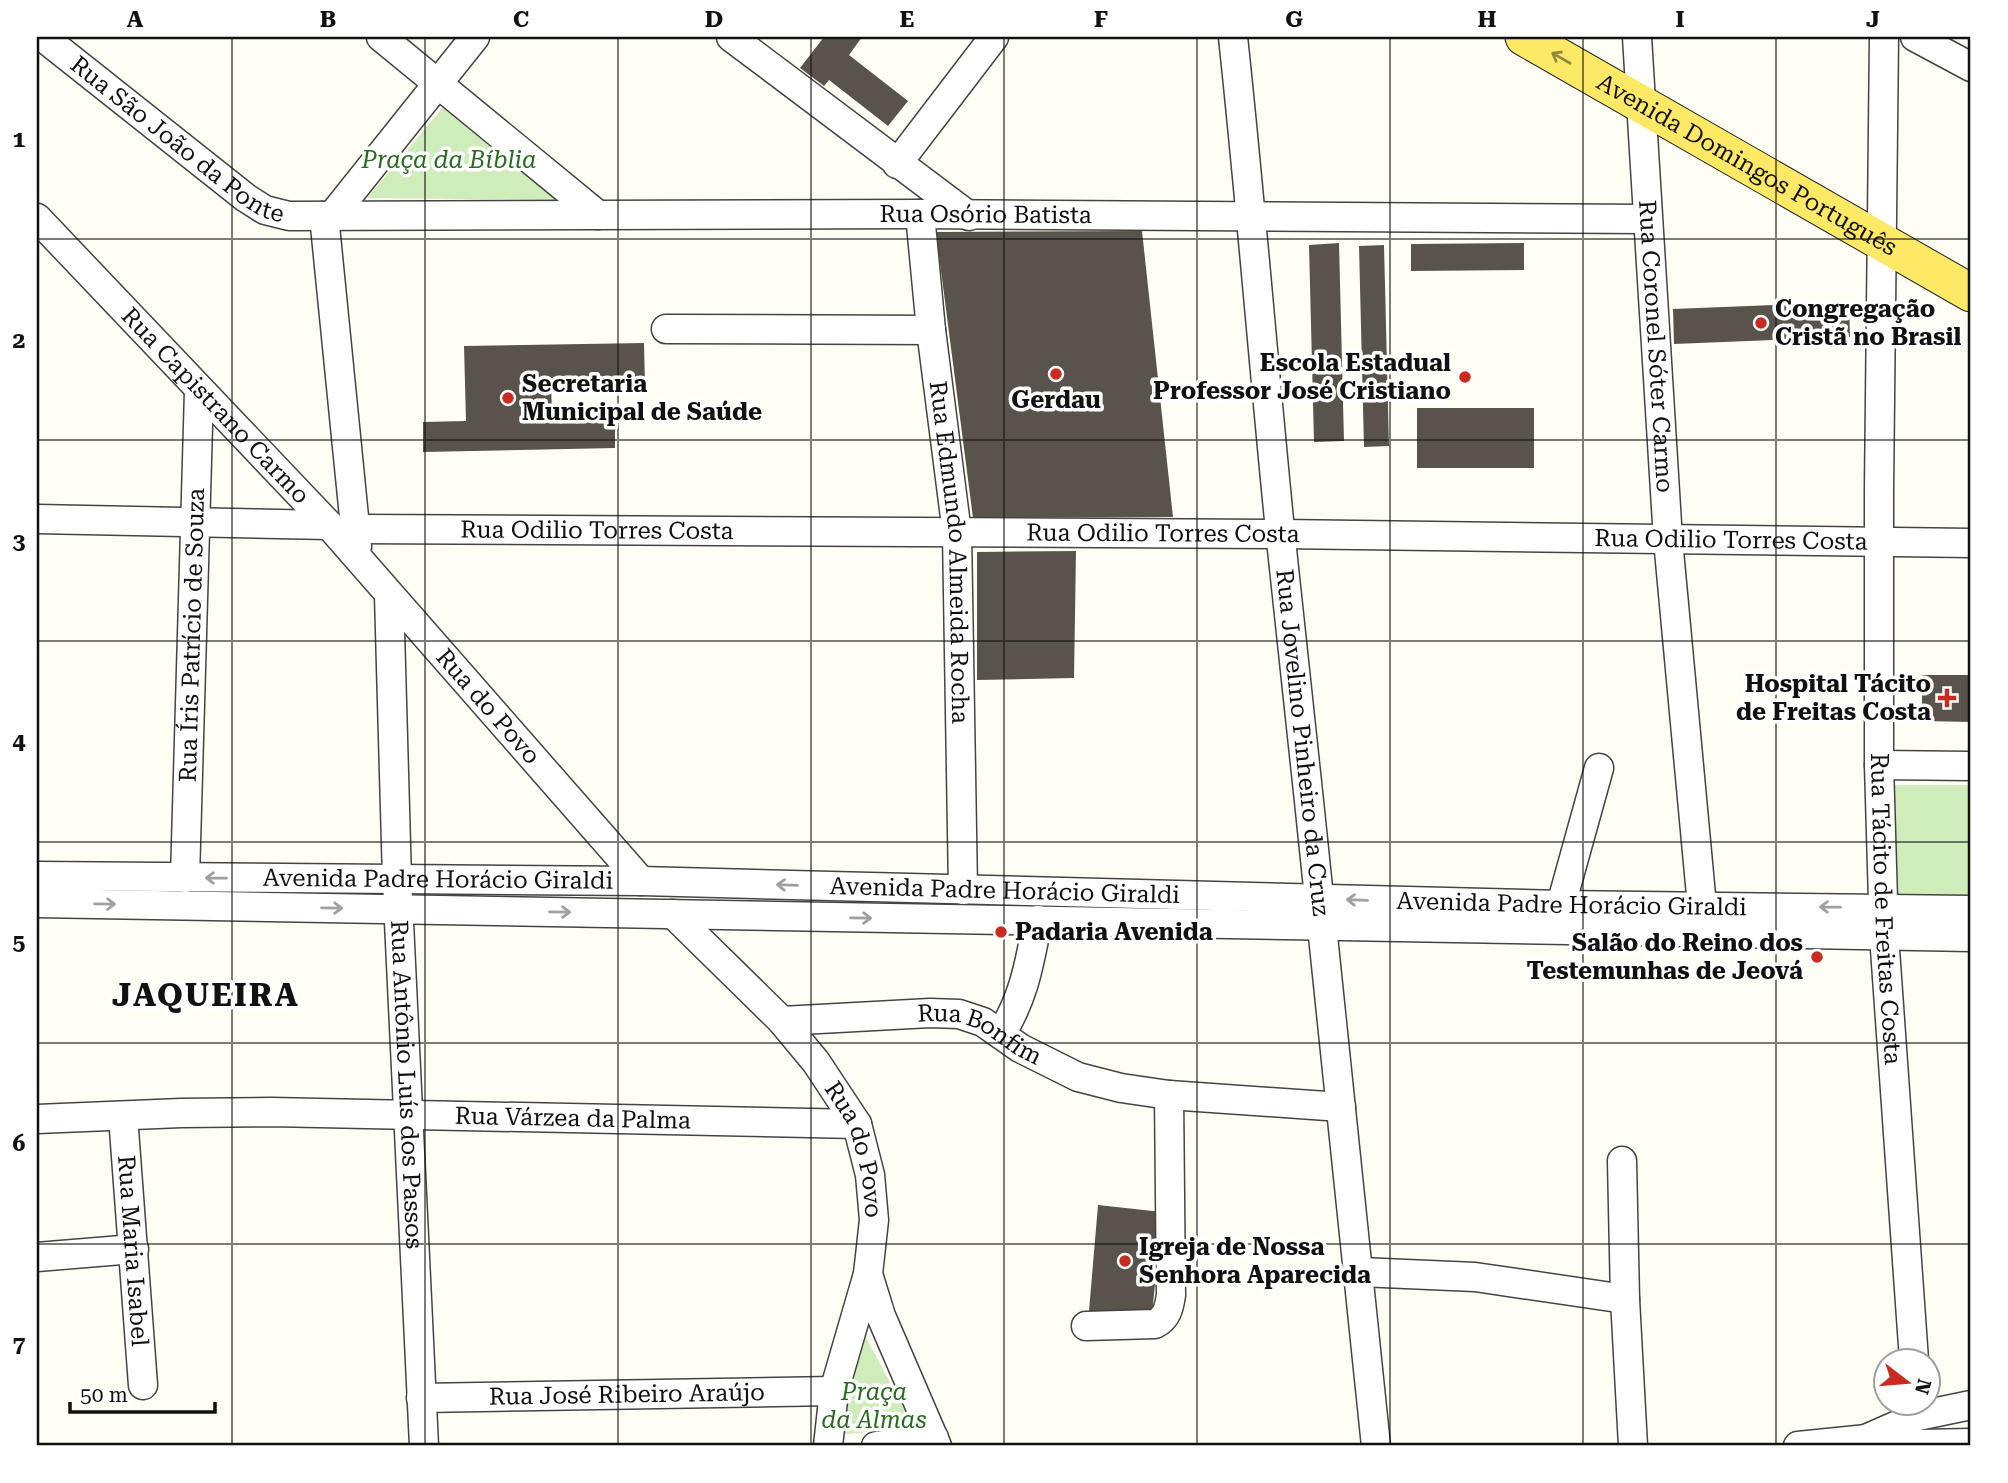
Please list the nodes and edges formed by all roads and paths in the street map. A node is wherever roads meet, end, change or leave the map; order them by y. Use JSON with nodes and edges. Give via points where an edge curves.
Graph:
{"nodes":[{"id":1,"x":43,"y":37,"type":"edge"},
{"id":2,"x":381,"y":37,"type":"edge"},
{"id":3,"x":475,"y":37,"type":"edge"},
{"id":4,"x":731,"y":37,"type":"edge"},
{"id":5,"x":994,"y":37,"type":"edge"},
{"id":6,"x":1233,"y":37,"type":"edge"},
{"id":7,"x":1524,"y":37,"type":"edge"},
{"id":8,"x":1637,"y":37,"type":"edge"},
{"id":9,"x":1884,"y":37,"type":"edge"},
{"id":10,"x":1915,"y":37,"type":"edge"},
{"id":11,"x":1971,"y":67,"type":"edge"},
{"id":12,"x":438,"y":83,"type":"junction"},
{"id":13,"x":1640,"y":104,"type":"junction"},
{"id":14,"x":897,"y":164,"type":"junction"},
{"id":15,"x":920,"y":214,"type":"junction"},
{"id":16,"x":598,"y":215,"type":"junction"},
{"id":17,"x":328,"y":216,"type":"junction"},
{"id":18,"x":969,"y":216,"type":"junction"},
{"id":19,"x":1253,"y":217,"type":"junction"},
{"id":20,"x":1647,"y":219,"type":"junction"},
{"id":21,"x":37,"y":220,"type":"edge"},
{"id":22,"x":1883,"y":241,"type":"junction"},
{"id":23,"x":1971,"y":293,"type":"edge"},
{"id":24,"x":666,"y":329,"type":"dead end"},
{"id":25,"x":931,"y":330,"type":"junction"},
{"id":26,"x":199,"y":391,"type":"junction"},
{"id":27,"x":37,"y":519,"type":"edge"},
{"id":28,"x":194,"y":523,"type":"junction"},
{"id":29,"x":342,"y":527,"type":"junction"},
{"id":30,"x":957,"y":533,"type":"junction"},
{"id":31,"x":1281,"y":534,"type":"junction"},
{"id":32,"x":1668,"y":540,"type":"junction"},
{"id":33,"x":1880,"y":543,"type":"junction"},
{"id":34,"x":1971,"y":543,"type":"edge"},
{"id":35,"x":389,"y":595,"type":"junction"},
{"id":36,"x":1879,"y":765,"type":"junction"},
{"id":37,"x":1971,"y":766,"type":"edge"},
{"id":38,"x":1599,"y":768,"type":"dead end"},
{"id":39,"x":37,"y":876,"type":"edge"},
{"id":40,"x":185,"y":878,"type":"junction"},
{"id":41,"x":397,"y":880,"type":"junction"},
{"id":42,"x":641,"y":881,"type":"junction"},
{"id":43,"x":963,"y":890,"type":"junction"},
{"id":44,"x":1319,"y":898,"type":"junction"},
{"id":45,"x":37,"y":903,"type":"edge"},
{"id":46,"x":1561,"y":905,"type":"junction"},
{"id":47,"x":1702,"y":906,"type":"junction"},
{"id":48,"x":399,"y":909,"type":"junction"},
{"id":49,"x":1971,"y":910,"type":"edge"},
{"id":50,"x":673,"y":914,"type":"junction"},
{"id":51,"x":1038,"y":920,"type":"junction"},
{"id":52,"x":1883,"y":922,"type":"junction"},
{"id":53,"x":1322,"y":927,"type":"junction"},
{"id":54,"x":1971,"y":937,"type":"edge"},
{"id":55,"x":782,"y":1021,"type":"junction"},
{"id":56,"x":1001,"y":1034,"type":"junction"},
{"id":57,"x":1169,"y":1095,"type":"junction"},
{"id":58,"x":1341,"y":1107,"type":"junction"},
{"id":59,"x":409,"y":1115,"type":"junction"},
{"id":60,"x":123,"y":1116,"type":"junction"},
{"id":61,"x":37,"y":1119,"type":"edge"},
{"id":62,"x":857,"y":1124,"type":"junction"},
{"id":63,"x":1622,"y":1161,"type":"dead end"},
{"id":64,"x":134,"y":1249,"type":"junction"},
{"id":65,"x":37,"y":1257,"type":"edge"},
{"id":66,"x":1360,"y":1272,"type":"junction"},
{"id":67,"x":868,"y":1274,"type":"junction"},
{"id":68,"x":1625,"y":1299,"type":"junction"},
{"id":69,"x":1086,"y":1326,"type":"dead end"},
{"id":70,"x":1913,"y":1346,"type":"edge"},
{"id":71,"x":143,"y":1385,"type":"dead end"},
{"id":72,"x":834,"y":1391,"type":"junction"},
{"id":73,"x":421,"y":1398,"type":"junction"},
{"id":74,"x":1971,"y":1405,"type":"edge"},
{"id":75,"x":1941,"y":1407,"type":"edge"},
{"id":76,"x":1905,"y":1416,"type":"edge"},
{"id":77,"x":1918,"y":1416,"type":"edge"},
{"id":78,"x":1867,"y":1439,"type":"junction"},
{"id":79,"x":936,"y":1442,"type":"edge"},
{"id":80,"x":1971,"y":1443,"type":"edge"},
{"id":81,"x":1920,"y":1445,"type":"edge"},
{"id":82,"x":424,"y":1446,"type":"edge"},
{"id":83,"x":828,"y":1446,"type":"edge"},
{"id":84,"x":876,"y":1446,"type":"edge"},
{"id":85,"x":1376,"y":1446,"type":"edge"},
{"id":86,"x":1633,"y":1446,"type":"edge"},
{"id":87,"x":1798,"y":1446,"type":"edge"}],
"edges":[{"from":1,"to":17,"type":"street","name":"Rua São João da Ponte","via":[[265,210],[289,216]]},
{"from":2,"to":12,"type":"street"},
{"from":3,"to":12,"type":"street"},
{"from":4,"to":14,"type":"street"},
{"from":5,"to":14,"type":"street"},
{"from":6,"to":19,"type":"street","name":"Rua Jovelino Pinheiro da Cruz"},
{"from":13,"to":7,"type":"main road","name":"Avenida Domingos Português","one_way":true},
{"from":8,"to":13,"type":"street","name":"Rua Coronel Sóter Carmo"},
{"from":9,"to":22,"type":"street","name":"Rua Tácito de Freitas Costa"},
{"from":10,"to":11,"type":"street"},
{"from":12,"to":16,"type":"street"},
{"from":12,"to":17,"type":"street"},
{"from":13,"to":20,"type":"street","name":"Rua Coronel Sóter Carmo"},
{"from":13,"to":22,"type":"main road","name":"Avenida Domingos Português"},
{"from":14,"to":18,"type":"street"},
{"from":15,"to":16,"type":"street","name":"Rua Osório Batista"},
{"from":15,"to":18,"type":"street","name":"Rua Osório Batista"},
{"from":15,"to":25,"type":"street","name":"Rua Edmundo Almeida Rocha"},
{"from":16,"to":17,"type":"street","name":"Rua Osório Batista"},
{"from":17,"to":29,"type":"street"},
{"from":18,"to":19,"type":"street","name":"Rua Osório Batista"},
{"from":19,"to":20,"type":"street","name":"Rua Osório Batista"},
{"from":19,"to":31,"type":"street","name":"Rua Jovelino Pinheiro da Cruz"},
{"from":20,"to":32,"type":"street","name":"Rua Coronel Sóter Carmo"},
{"from":21,"to":26,"type":"street","name":"Rua Capistrano Carmo"},
{"from":22,"to":23,"type":"main road","name":"Avenida Domingos Português"},
{"from":22,"to":33,"type":"street","name":"Rua Tácito de Freitas Costa"},
{"from":24,"to":25,"type":"street"},
{"from":25,"to":30,"type":"street","name":"Rua Edmundo Almeida Rocha"},
{"from":26,"to":28,"type":"street","name":"Rua Íris Patrício de Souza"},
{"from":26,"to":29,"type":"street","name":"Rua Capistrano Carmo"},
{"from":27,"to":28,"type":"street","name":"Rua Odilio Torres Costa"},
{"from":28,"to":29,"type":"street","name":"Rua Odilio Torres Costa"},
{"from":28,"to":40,"type":"street","name":"Rua Íris Patrício de Souza"},
{"from":29,"to":30,"type":"street","name":"Rua Odilio Torres Costa"},
{"from":29,"to":35,"type":"street","via":[[358,559]]},
{"from":30,"to":31,"type":"street","name":"Rua Odilio Torres Costa"},
{"from":30,"to":43,"type":"street","name":"Rua Edmundo Almeida Rocha"},
{"from":31,"to":32,"type":"street","name":"Rua Odilio Torres Costa"},
{"from":31,"to":44,"type":"street","name":"Rua Jovelino Pinheiro da Cruz"},
{"from":32,"to":33,"type":"street","name":"Rua Odilio Torres Costa"},
{"from":32,"to":47,"type":"street","name":"Rua Coronel Sóter Carmo"},
{"from":33,"to":34,"type":"street","name":"Rua Odilio Torres Costa"},
{"from":33,"to":36,"type":"street","name":"Rua Tácito de Freitas Costa"},
{"from":35,"to":41,"type":"street","name":"Rua Antônio Luís dos Passos"},
{"from":35,"to":42,"type":"street","name":"Rua do Povo"},
{"from":36,"to":37,"type":"street"},
{"from":36,"to":52,"type":"street","name":"Rua Tácito de Freitas Costa"},
{"from":38,"to":46,"type":"street"},
{"from":39,"to":40,"type":"street","name":"Avenida Padre Horácio Giraldi"},
{"from":41,"to":40,"type":"street","name":"Avenida Padre Horácio Giraldi","one_way":true},
{"from":41,"to":42,"type":"street","name":"Avenida Padre Horácio Giraldi"},
{"from":41,"to":48,"type":"street","name":"Rua Antônio Luís dos Passos"},
{"from":43,"to":42,"type":"street","name":"Avenida Padre Horácio Giraldi","one_way":true},
{"from":43,"to":44,"type":"street","name":"Avenida Padre Horácio Giraldi"},
{"from":46,"to":44,"type":"street","name":"Avenida Padre Horácio Giraldi","one_way":true},
{"from":44,"to":53,"type":"street","name":"Rua Jovelino Pinheiro da Cruz"},
{"from":45,"to":48,"type":"street","name":"Avenida Padre Horácio Giraldi","one_way":true},
{"from":46,"to":47,"type":"street","name":"Avenida Padre Horácio Giraldi"},
{"from":52,"to":47,"type":"street","name":"Avenida Padre Horácio Giraldi","one_way":true},
{"from":48,"to":50,"type":"street","name":"Avenida Padre Horácio Giraldi","one_way":true},
{"from":48,"to":59,"type":"street","name":"Rua Antônio Luís dos Passos"},
{"from":49,"to":52,"type":"street","name":"Avenida Padre Horácio Giraldi"},
{"from":50,"to":51,"type":"street","name":"Avenida Padre Horácio Giraldi","one_way":true},
{"from":50,"to":55,"type":"street","name":"Rua do Povo"},
{"from":51,"to":53,"type":"street","name":"Avenida Padre Horácio Giraldi"},
{"from":51,"to":56,"type":"street","via":[[1025,986]]},
{"from":52,"to":53,"type":"street","name":"Avenida Padre Horácio Giraldi"},
{"from":52,"to":54,"type":"street","name":"Avenida Padre Horácio Giraldi"},
{"from":52,"to":70,"type":"street","name":"Rua Tácito de Freitas Costa"},
{"from":53,"to":58,"type":"street","name":"Rua Jovelino Pinheiro da Cruz"},
{"from":55,"to":56,"type":"street","name":"Rua Bonfim","via":[[959,1014]]},
{"from":55,"to":62,"type":"street","name":"Rua do Povo"},
{"from":56,"to":57,"type":"street","name":"Rua Bonfim","via":[[1078,1077]]},
{"from":57,"to":58,"type":"street","name":"Rua Bonfim"},
{"from":57,"to":69,"type":"street","via":[[1168,1310],[1155,1324]]},
{"from":58,"to":66,"type":"street","name":"Rua Jovelino Pinheiro da Cruz"},
{"from":59,"to":60,"type":"street","name":"Rua Várzea da Palma","via":[[258,1112]]},
{"from":59,"to":62,"type":"street","name":"Rua Várzea da Palma"},
{"from":59,"to":73,"type":"street","name":"Rua Antônio Luís dos Passos"},
{"from":60,"to":61,"type":"street","name":"Rua Várzea da Palma"},
{"from":60,"to":64,"type":"street","name":"Rua Maria Isabel"},
{"from":62,"to":67,"type":"street","name":"Rua do Povo","via":[[870,1175],[874,1220]]},
{"from":63,"to":68,"type":"street"},
{"from":64,"to":65,"type":"street"},
{"from":64,"to":71,"type":"street","name":"Rua Maria Isabel"},
{"from":66,"to":68,"type":"street","via":[[1475,1277]]},
{"from":66,"to":85,"type":"street","name":"Rua Jovelino Pinheiro da Cruz"},
{"from":67,"to":72,"type":"street"},
{"from":67,"to":79,"type":"street","name":"Rua do Povo","via":[[881,1316]]},
{"from":68,"to":86,"type":"street"},
{"from":72,"to":73,"type":"street","name":"Rua José Ribeiro Araújo"},
{"from":72,"to":83,"type":"street"},
{"from":73,"to":82,"type":"street","name":"Rua Antônio Luís dos Passos"},
{"from":74,"to":75,"type":"street"},
{"from":76,"to":78,"type":"street"},
{"from":77,"to":81,"type":"street"},
{"from":78,"to":81,"type":"street"},
{"from":78,"to":87,"type":"street"},
{"from":79,"to":84,"type":"street","name":"Rua do Povo"},
{"from":80,"to":81,"type":"street"}]}
